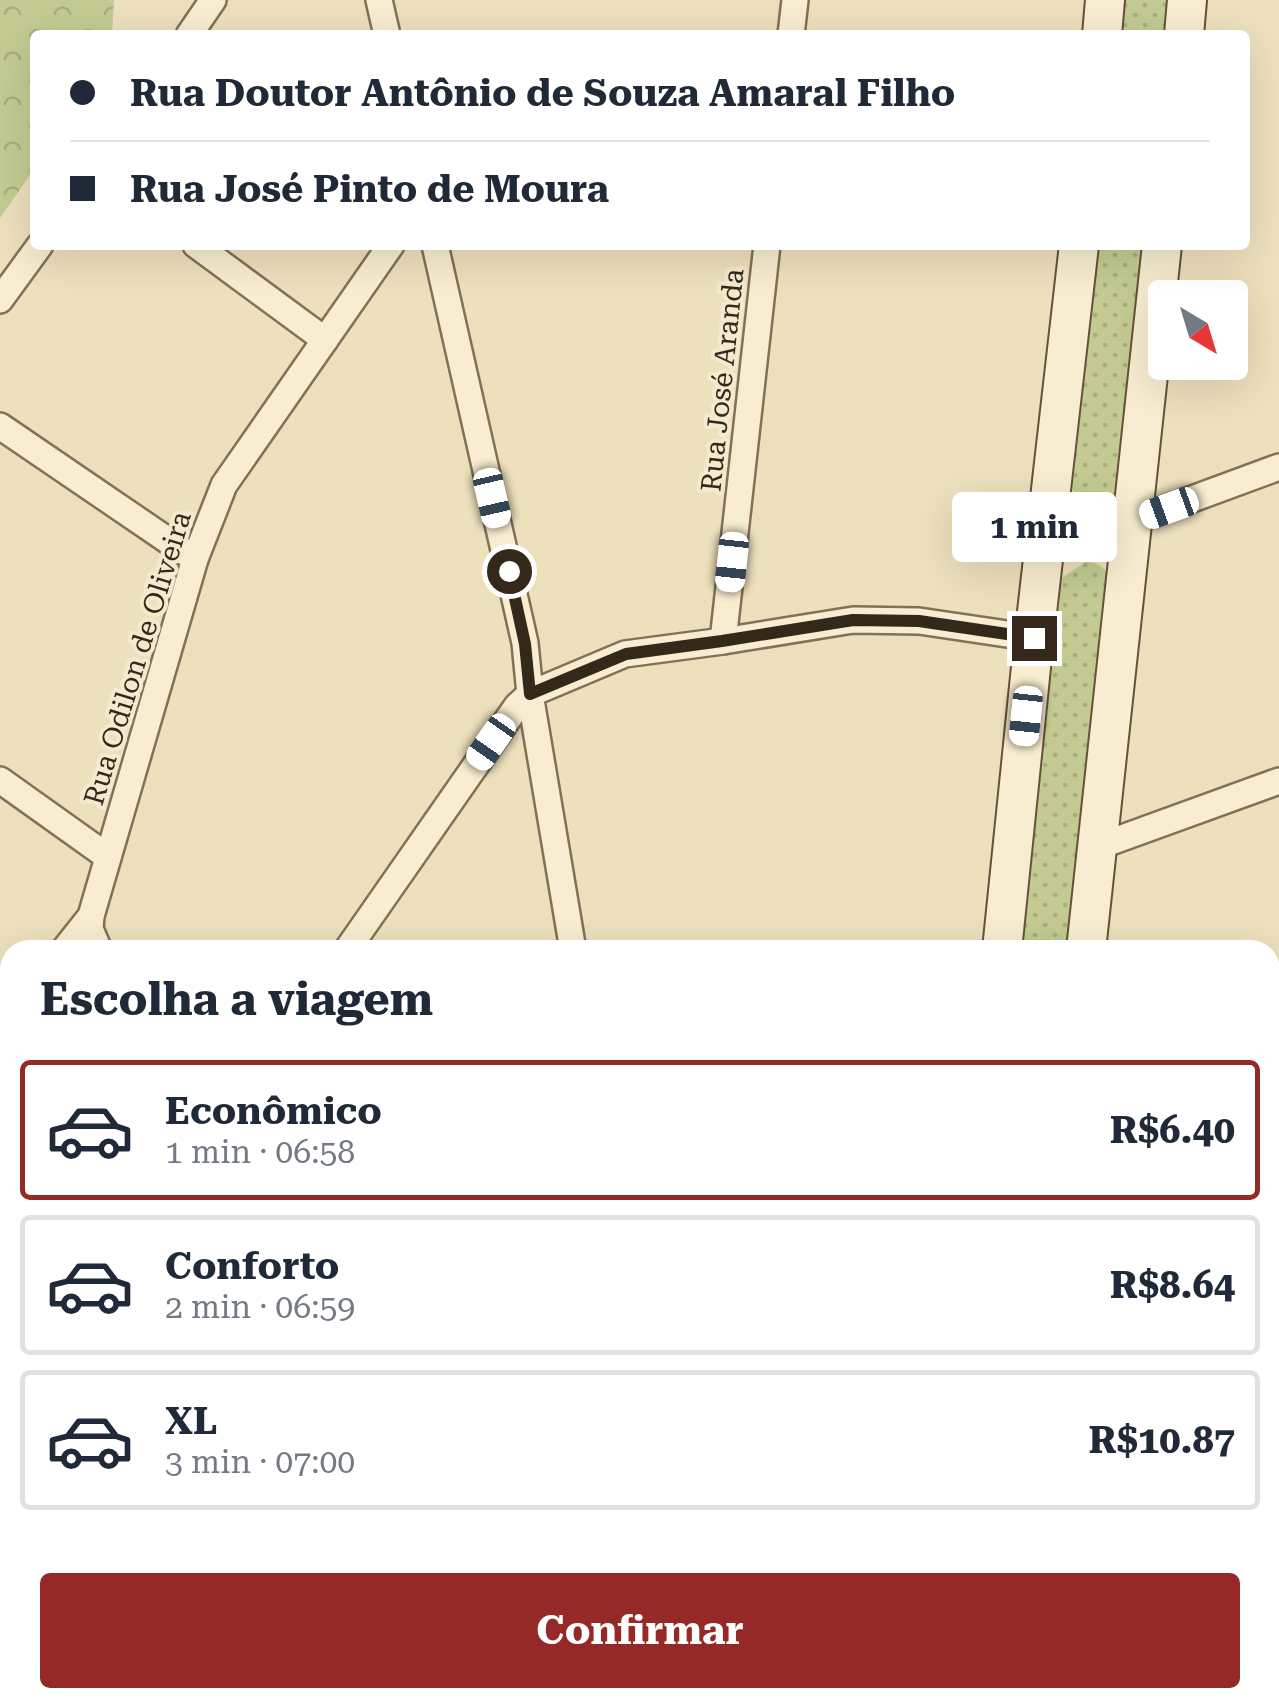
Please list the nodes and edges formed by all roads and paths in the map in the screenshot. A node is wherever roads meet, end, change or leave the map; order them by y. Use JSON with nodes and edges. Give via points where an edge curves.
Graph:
{"nodes":[{"id":1,"x":213,"y":0,"type":"edge"},
{"id":2,"x":379,"y":0,"type":"edge"},
{"id":3,"x":795,"y":0,"type":"edge"},
{"id":4,"x":1105,"y":0,"type":"edge"},
{"id":5,"x":1187,"y":0,"type":"edge"},
{"id":6,"x":192,"y":30,"type":"edge"},
{"id":7,"x":386,"y":30,"type":"edge"},
{"id":8,"x":792,"y":30,"type":"edge"},
{"id":9,"x":1102,"y":30,"type":"edge"},
{"id":10,"x":1184,"y":30,"type":"edge"},
{"id":11,"x":36,"y":250,"type":"edge"},
{"id":12,"x":203,"y":250,"type":"edge"},
{"id":13,"x":388,"y":250,"type":"edge"},
{"id":14,"x":436,"y":250,"type":"edge"},
{"id":15,"x":766,"y":250,"type":"edge"},
{"id":16,"x":1078,"y":250,"type":"edge"},
{"id":17,"x":1161,"y":250,"type":"edge"},
{"id":18,"x":0,"y":300,"type":"edge"},
{"id":19,"x":325,"y":340,"type":"junction"},
{"id":20,"x":0,"y":426,"type":"edge"},
{"id":21,"x":1279,"y":467,"type":"edge"},
{"id":22,"x":1132,"y":521,"type":"junction"},
{"id":23,"x":1044,"y":554,"type":"junction"},
{"id":24,"x":195,"y":559,"type":"junction"},
{"id":25,"x":1034,"y":638,"type":"junction"},
{"id":26,"x":722,"y":641,"type":"junction"},
{"id":27,"x":530,"y":694,"type":"junction"},
{"id":28,"x":0,"y":780,"type":"edge"},
{"id":29,"x":1279,"y":781,"type":"edge"},
{"id":30,"x":1097,"y":848,"type":"junction"},
{"id":31,"x":108,"y":857,"type":"junction"},
{"id":32,"x":91,"y":916,"type":"junction"},
{"id":33,"x":72,"y":940,"type":"edge"},
{"id":34,"x":95,"y":940,"type":"edge"},
{"id":35,"x":354,"y":940,"type":"edge"},
{"id":36,"x":571,"y":940,"type":"edge"},
{"id":37,"x":1003,"y":940,"type":"edge"},
{"id":38,"x":1087,"y":940,"type":"edge"}],
"edges":[{"from":1,"to":6,"type":"street"},
{"from":2,"to":7,"type":"street"},
{"from":3,"to":8,"type":"street"},
{"from":4,"to":9,"type":"main road"},
{"from":5,"to":10,"type":"main road"},
{"from":11,"to":18,"type":"street"},
{"from":12,"to":19,"type":"street"},
{"from":13,"to":19,"type":"street","name":"Rua Odilon de Oliveira"},
{"from":14,"to":27,"type":"street","via":[[525,644]]},
{"from":15,"to":26,"type":"street","name":"Rua José Aranda"},
{"from":16,"to":23,"type":"main road"},
{"from":17,"to":22,"type":"main road"},
{"from":19,"to":24,"type":"street","name":"Rua Odilon de Oliveira","via":[[224,485]]},
{"from":20,"to":24,"type":"street"},
{"from":21,"to":22,"type":"street"},
{"from":22,"to":23,"type":"street"},
{"from":22,"to":30,"type":"main road"},
{"from":23,"to":25,"type":"main road"},
{"from":24,"to":31,"type":"street","name":"Rua Odilon de Oliveira"},
{"from":25,"to":26,"type":"street","via":[[919,621],[853,620]]},
{"from":25,"to":37,"type":"main road"},
{"from":26,"to":27,"type":"street","via":[[626,654]]},
{"from":27,"to":35,"type":"street"},
{"from":27,"to":36,"type":"street"},
{"from":28,"to":31,"type":"street"},
{"from":29,"to":30,"type":"street"},
{"from":30,"to":38,"type":"main road"},
{"from":31,"to":32,"type":"street","name":"Rua Odilon de Oliveira"},
{"from":32,"to":33,"type":"street","name":"Rua Odilon de Oliveira"},
{"from":32,"to":34,"type":"street"}]}
